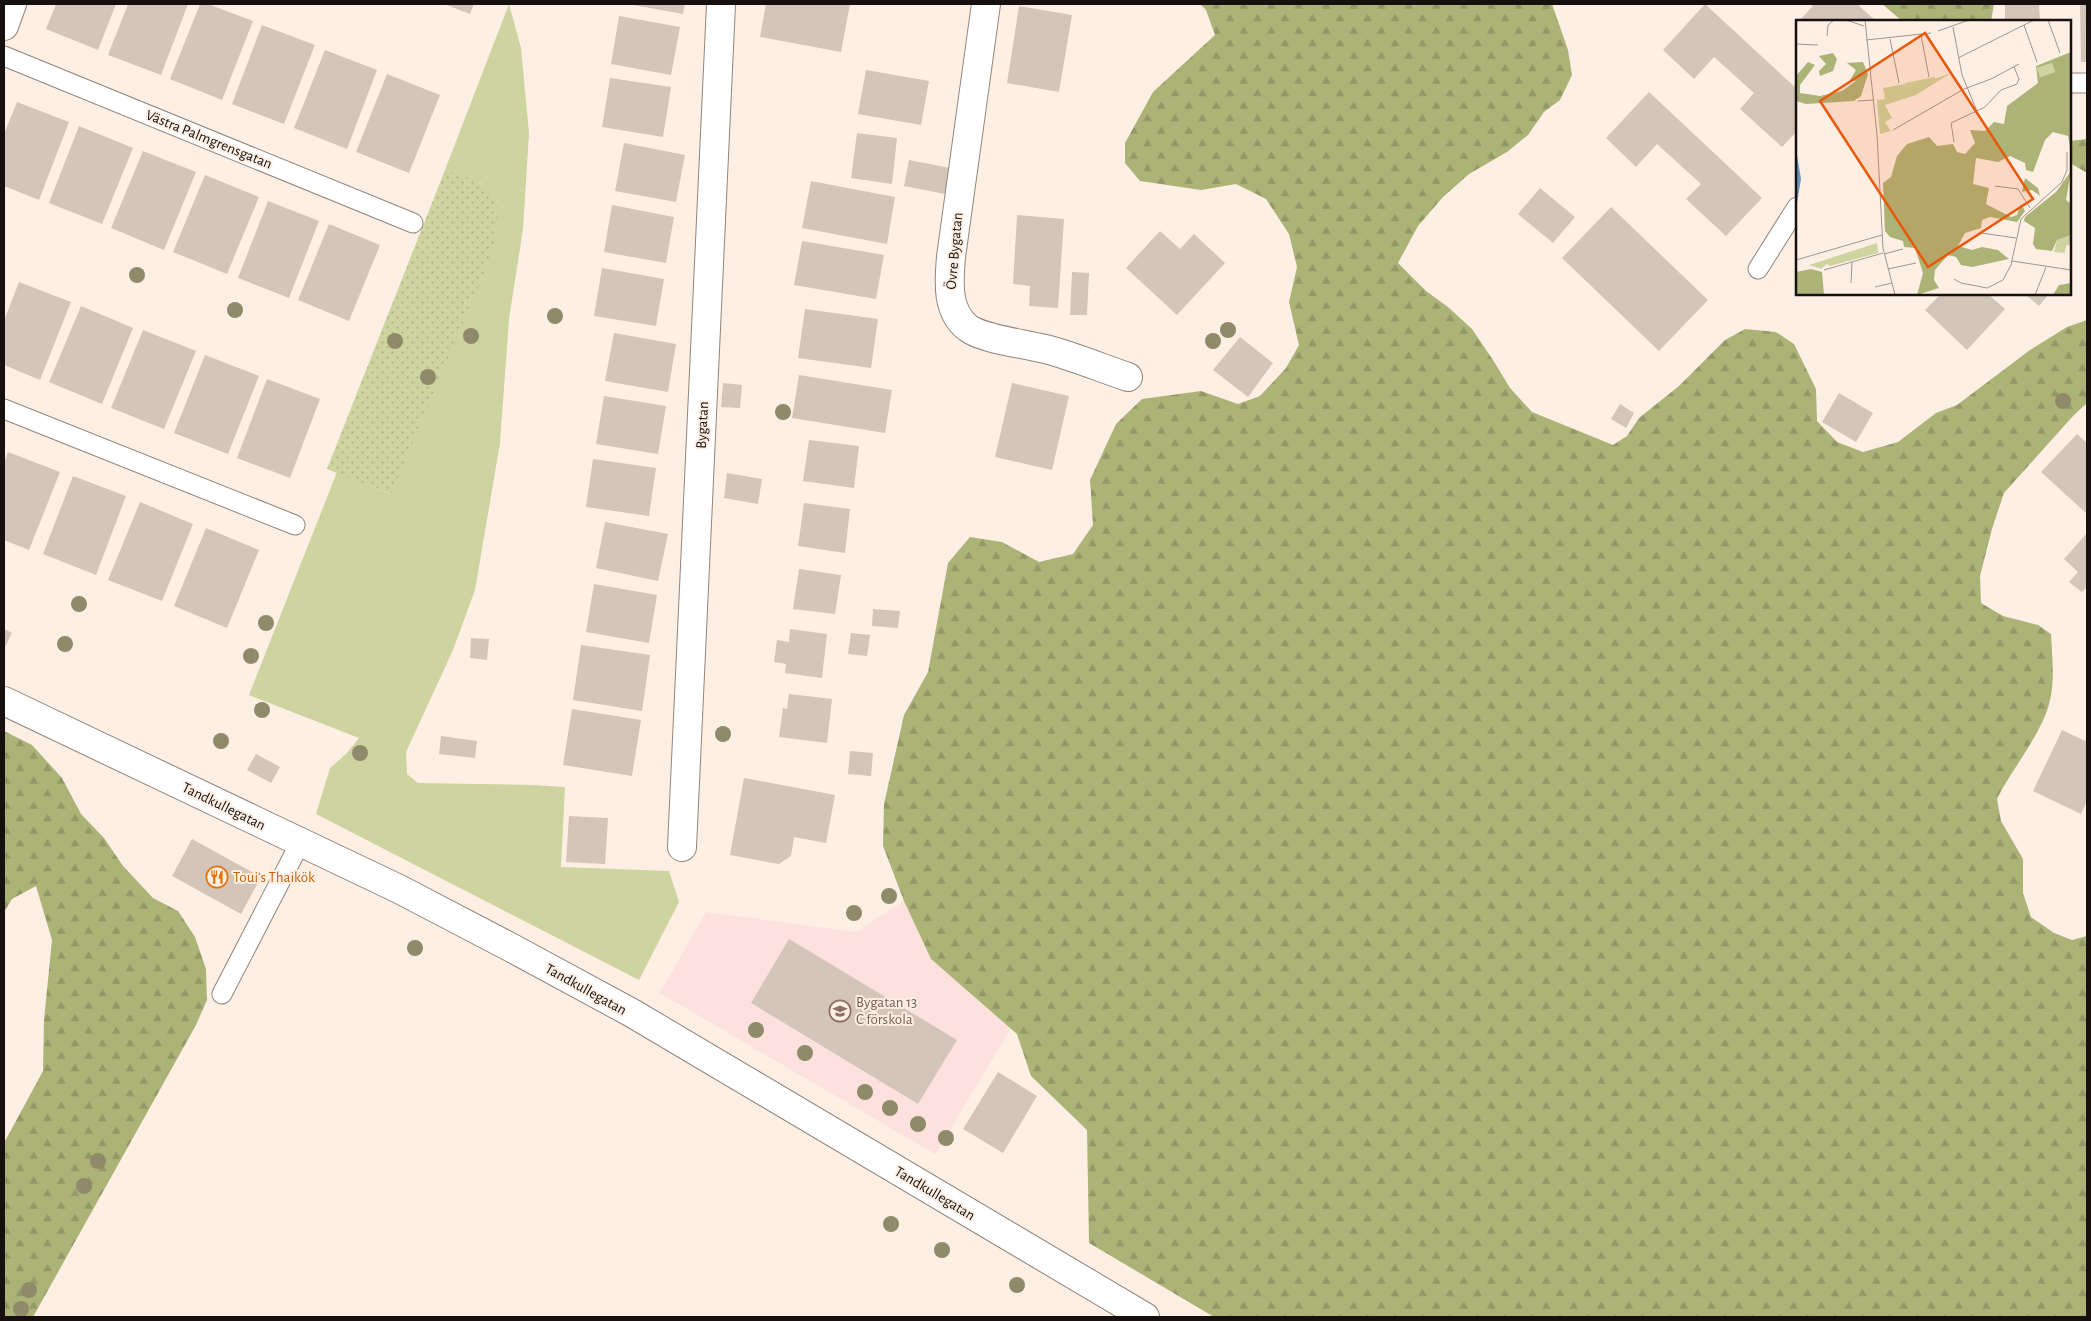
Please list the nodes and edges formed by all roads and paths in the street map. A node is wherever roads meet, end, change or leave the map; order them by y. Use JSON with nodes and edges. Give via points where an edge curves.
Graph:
{"nodes":[{"id":1,"x":12,"y":4,"type":"edge"},
{"id":2,"x":721,"y":4,"type":"edge"},
{"id":3,"x":986,"y":4,"type":"edge"},
{"id":4,"x":4,"y":26,"type":"edge"},
{"id":5,"x":4,"y":56,"type":"edge"},
{"id":6,"x":2071,"y":83,"type":"edge"},
{"id":7,"x":2087,"y":83,"type":"edge"},
{"id":8,"x":1796,"y":209,"type":"edge"},
{"id":9,"x":414,"y":223,"type":"dead end"},
{"id":10,"x":1758,"y":269,"type":"dead end"},
{"id":11,"x":1128,"y":377,"type":"dead end"},
{"id":12,"x":4,"y":409,"type":"edge"},
{"id":13,"x":295,"y":525,"type":"dead end"},
{"id":14,"x":4,"y":701,"type":"edge"},
{"id":15,"x":300,"y":842,"type":"junction"},
{"id":16,"x":682,"y":847,"type":"dead end"},
{"id":17,"x":222,"y":994,"type":"dead end"},
{"id":18,"x":1145,"y":1317,"type":"edge"}],
"edges":[{"from":1,"to":4,"type":"street"},
{"from":2,"to":16,"type":"street","name":"Bygatan"},
{"from":3,"to":11,"type":"street","name":"Övre Bygatan","via":[[948,291],[956,312],[967,327],[980,334],[1056,352]]},
{"from":5,"to":9,"type":"lane","name":"Västra Palmgrensgatan"},
{"from":6,"to":7,"type":"lane"},
{"from":8,"to":10,"type":"lane"},
{"from":12,"to":13,"type":"lane"},
{"from":14,"to":15,"type":"street","name":"Tandkullegatan"},
{"from":15,"to":17,"type":"lane"},
{"from":15,"to":18,"type":"street","name":"Tandkullegatan","via":[[399,889],[632,1013]]}]}
